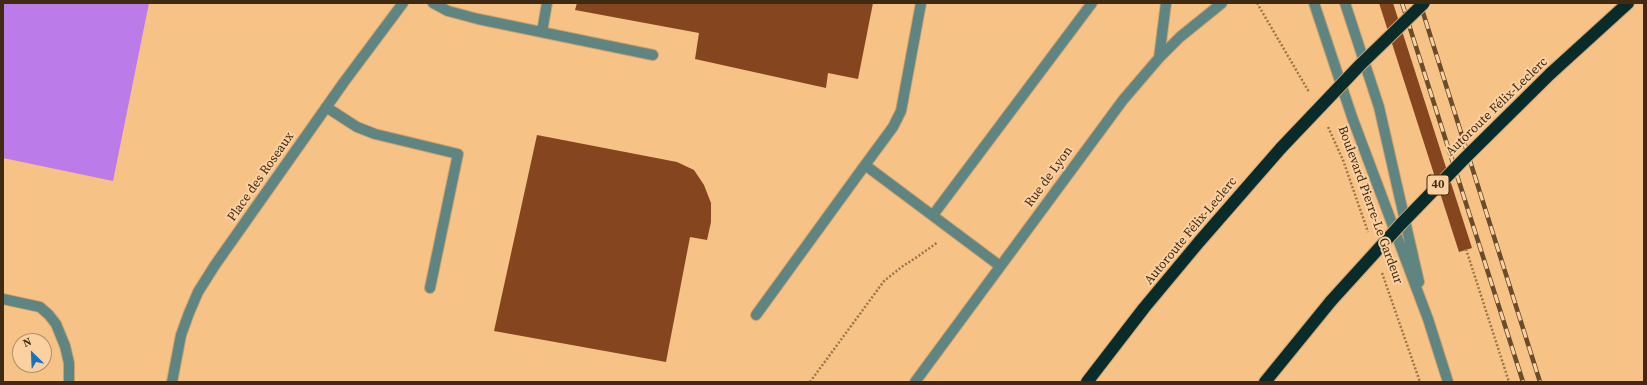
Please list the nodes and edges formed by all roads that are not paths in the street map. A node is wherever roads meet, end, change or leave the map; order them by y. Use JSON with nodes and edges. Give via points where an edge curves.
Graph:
{"nodes":[{"id":1,"x":403,"y":3,"type":"edge"},
{"id":2,"x":432,"y":3,"type":"edge"},
{"id":3,"x":547,"y":3,"type":"edge"},
{"id":4,"x":921,"y":3,"type":"edge"},
{"id":5,"x":1092,"y":3,"type":"edge"},
{"id":6,"x":1166,"y":3,"type":"edge"},
{"id":7,"x":1222,"y":3,"type":"edge"},
{"id":8,"x":1314,"y":3,"type":"edge"},
{"id":9,"x":1346,"y":3,"type":"edge"},
{"id":10,"x":1424,"y":3,"type":"edge"},
{"id":11,"x":1628,"y":3,"type":"edge"},
{"id":12,"x":542,"y":32,"type":"junction"},
{"id":13,"x":653,"y":54,"type":"dead end"},
{"id":14,"x":1159,"y":58,"type":"junction"},
{"id":15,"x":326,"y":107,"type":"junction"},
{"id":16,"x":865,"y":165,"type":"junction"},
{"id":17,"x":933,"y":215,"type":"junction"},
{"id":18,"x":1000,"y":266,"type":"junction"},
{"id":19,"x":430,"y":288,"type":"dead end"},
{"id":20,"x":3,"y":299,"type":"edge"},
{"id":21,"x":756,"y":315,"type":"dead end"},
{"id":22,"x":1428,"y":319,"type":"junction"},
{"id":23,"x":69,"y":382,"type":"edge"},
{"id":24,"x":172,"y":382,"type":"edge"},
{"id":25,"x":915,"y":382,"type":"edge"},
{"id":26,"x":1087,"y":382,"type":"edge"},
{"id":27,"x":1265,"y":382,"type":"edge"},
{"id":28,"x":1448,"y":382,"type":"edge"}],
"edges":[{"from":1,"to":15,"type":"street","name":"Place des Roseaux"},
{"from":2,"to":12,"type":"street","via":[[448,11],[478,19]]},
{"from":3,"to":12,"type":"street"},
{"from":4,"to":16,"type":"street","via":[[901,111]]},
{"from":5,"to":17,"type":"street"},
{"from":6,"to":14,"type":"street"},
{"from":7,"to":14,"type":"street","name":"Rue de Lyon","via":[[1194,24]]},
{"from":8,"to":22,"type":"street","name":"Boulevard Pierre-Le Gardeur","via":[[1352,117]]},
{"from":9,"to":22,"type":"street","name":"Boulevard Pierre-Le Gardeur","via":[[1379,106]]},
{"from":10,"to":26,"type":"highway","name":"Autoroute Félix-Leclerc","bridge":true,"via":[[1360,65],[1281,148],[1199,242]]},
{"from":11,"to":27,"type":"highway","name":"Autoroute Félix-Leclerc","number":"40","bridge":true,"via":[[1550,74],[1401,224],[1331,301]]},
{"from":12,"to":13,"type":"street"},
{"from":14,"to":18,"type":"street","name":"Rue de Lyon","via":[[1106,122]]},
{"from":15,"to":19,"type":"street","via":[[356,127],[375,134],[458,154]]},
{"from":15,"to":24,"type":"street","name":"Place des Roseaux","via":[[198,292],[181,335]]},
{"from":16,"to":17,"type":"street"},
{"from":16,"to":21,"type":"street"},
{"from":17,"to":18,"type":"street"},
{"from":18,"to":25,"type":"street","name":"Rue de Lyon"},
{"from":20,"to":23,"type":"street","via":[[40,307],[49,315],[56,324],[65,346]]},
{"from":22,"to":28,"type":"street","name":"Boulevard Pierre-Le Gardeur"}]}
